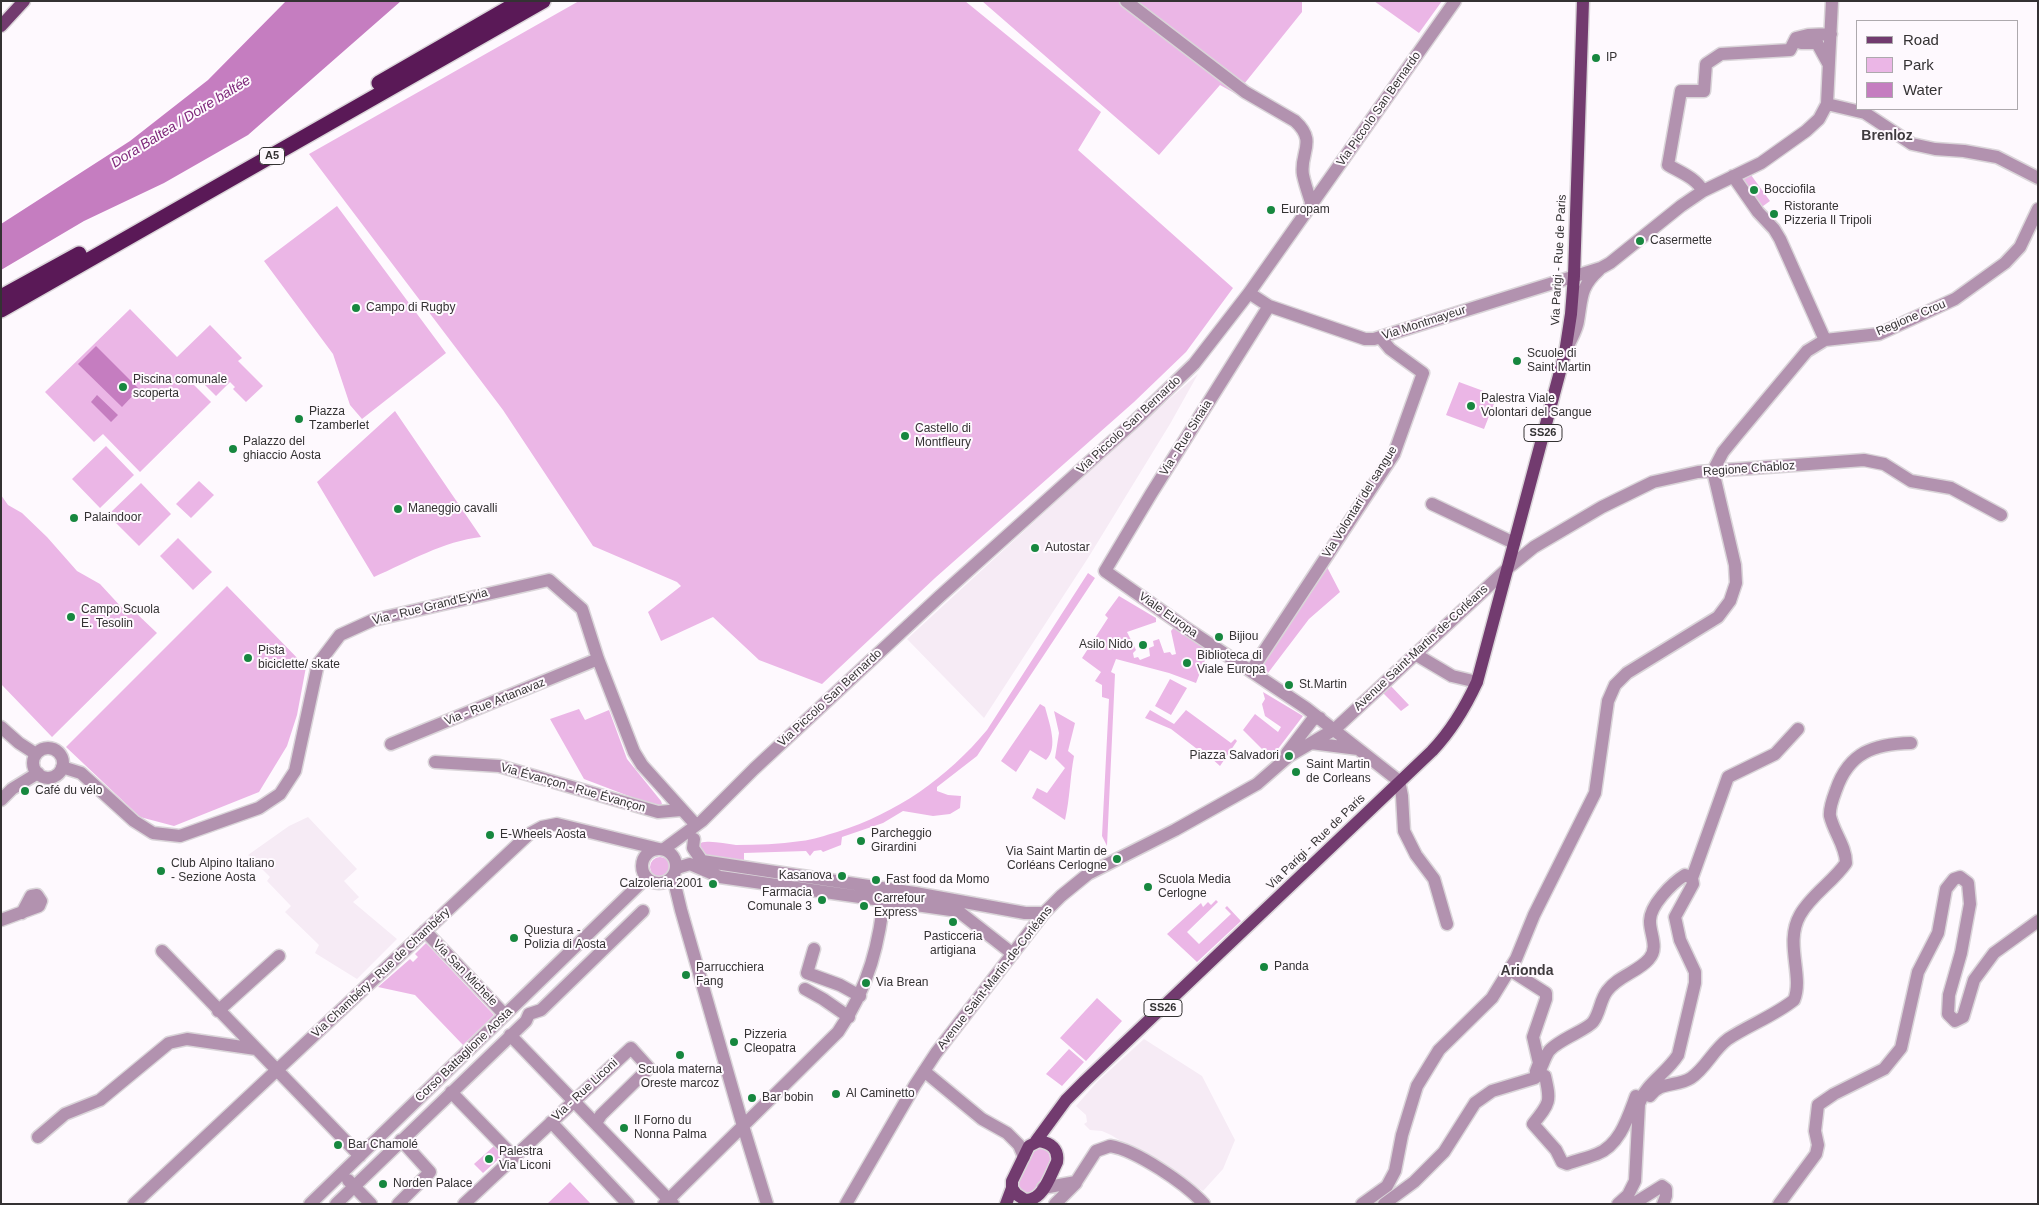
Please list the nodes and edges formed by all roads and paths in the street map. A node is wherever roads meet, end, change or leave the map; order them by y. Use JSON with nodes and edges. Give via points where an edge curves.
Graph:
{"nodes":[{"id":1,"x":24,"y":1,"type":"edge"},
{"id":2,"x":521,"y":1,"type":"edge"},
{"id":3,"x":543,"y":1,"type":"edge"},
{"id":4,"x":1126,"y":1,"type":"edge"},
{"id":5,"x":1455,"y":1,"type":"edge"},
{"id":6,"x":1584,"y":1,"type":"edge"},
{"id":7,"x":1832,"y":1,"type":"edge"},
{"id":8,"x":1,"y":26,"type":"edge"},
{"id":9,"x":1831,"y":34,"type":"junction"},
{"id":10,"x":1790,"y":50,"type":"junction"},
{"id":11,"x":1830,"y":66,"type":"junction"},
{"id":12,"x":1827,"y":104,"type":"junction"},
{"id":13,"x":1733,"y":176,"type":"junction"},
{"id":14,"x":2038,"y":178,"type":"edge"},
{"id":15,"x":1703,"y":191,"type":"junction"},
{"id":16,"x":1312,"y":205,"type":"junction"},
{"id":17,"x":2038,"y":209,"type":"edge"},
{"id":18,"x":1600,"y":268,"type":"junction"},
{"id":19,"x":1574,"y":276,"type":"junction"},
{"id":20,"x":1249,"y":293,"type":"junction"},
{"id":21,"x":1,"y":298,"type":"edge"},
{"id":22,"x":1269,"y":306,"type":"junction"},
{"id":23,"x":1,"y":310,"type":"edge"},
{"id":24,"x":1380,"y":337,"type":"junction"},
{"id":25,"x":1826,"y":340,"type":"junction"},
{"id":26,"x":1565,"y":354,"type":"junction"},
{"id":27,"x":1713,"y":471,"type":"junction"},
{"id":28,"x":1432,"y":504,"type":"dead end"},
{"id":29,"x":2001,"y":515,"type":"dead end"},
{"id":30,"x":1514,"y":543,"type":"junction"},
{"id":31,"x":1508,"y":568,"type":"junction"},
{"id":32,"x":1105,"y":571,"type":"joint"},
{"id":33,"x":1415,"y":654,"type":"junction"},
{"id":34,"x":598,"y":659,"type":"junction"},
{"id":35,"x":1251,"y":670,"type":"junction"},
{"id":36,"x":1477,"y":682,"type":"junction"},
{"id":37,"x":1315,"y":720,"type":"junction"},
{"id":38,"x":1,"y":726,"type":"edge"},
{"id":39,"x":1335,"y":729,"type":"junction"},
{"id":40,"x":1798,"y":729,"type":"dead end"},
{"id":41,"x":1311,"y":742,"type":"junction"},
{"id":42,"x":1911,"y":743,"type":"dead end"},
{"id":43,"x":391,"y":744,"type":"dead end"},
{"id":44,"x":1360,"y":749,"type":"junction"},
{"id":45,"x":36,"y":754,"type":"junction"},
{"id":46,"x":435,"y":762,"type":"dead end"},
{"id":47,"x":1278,"y":765,"type":"junction"},
{"id":48,"x":62,"y":767,"type":"junction"},
{"id":49,"x":38,"y":773,"type":"junction"},
{"id":50,"x":1399,"y":782,"type":"junction"},
{"id":51,"x":734,"y":788,"type":"junction"},
{"id":52,"x":1,"y":800,"type":"edge"},
{"id":53,"x":684,"y":811,"type":"junction"},
{"id":54,"x":696,"y":826,"type":"junction"},
{"id":55,"x":694,"y":839,"type":"junction"},
{"id":56,"x":661,"y":849,"type":"junction"},
{"id":57,"x":702,"y":861,"type":"junction"},
{"id":58,"x":675,"y":863,"type":"junction"},
{"id":59,"x":1692,"y":878,"type":"junction"},
{"id":60,"x":649,"y":880,"type":"junction"},
{"id":61,"x":664,"y":889,"type":"junction"},
{"id":62,"x":885,"y":894,"type":"junction"},
{"id":63,"x":616,"y":906,"type":"junction"},
{"id":64,"x":680,"y":910,"type":"junction"},
{"id":65,"x":643,"y":911,"type":"dead end"},
{"id":66,"x":22,"y":912,"type":"dead end"},
{"id":67,"x":1044,"y":913,"type":"junction"},
{"id":68,"x":1,"y":920,"type":"edge"},
{"id":69,"x":2038,"y":921,"type":"edge"},
{"id":70,"x":1447,"y":924,"type":"dead end"},
{"id":71,"x":425,"y":931,"type":"junction"},
{"id":72,"x":814,"y":949,"type":"dead end"},
{"id":73,"x":162,"y":951,"type":"dead end"},
{"id":74,"x":1012,"y":954,"type":"junction"},
{"id":75,"x":279,"y":956,"type":"dead end"},
{"id":76,"x":1510,"y":970,"type":"junction"},
{"id":77,"x":805,"y":989,"type":"dead end"},
{"id":78,"x":860,"y":996,"type":"junction"},
{"id":79,"x":518,"y":1002,"type":"junction"},
{"id":80,"x":218,"y":1011,"type":"junction"},
{"id":81,"x":529,"y":1014,"type":"junction"},
{"id":82,"x":505,"y":1015,"type":"junction"},
{"id":83,"x":849,"y":1017,"type":"junction"},
{"id":84,"x":510,"y":1035,"type":"junction"},
{"id":85,"x":256,"y":1049,"type":"junction"},
{"id":86,"x":277,"y":1071,"type":"junction"},
{"id":87,"x":924,"y":1071,"type":"junction"},
{"id":88,"x":1540,"y":1073,"type":"junction"},
{"id":89,"x":1653,"y":1082,"type":"junction"},
{"id":90,"x":1077,"y":1090,"type":"junction"},
{"id":91,"x":451,"y":1092,"type":"junction"},
{"id":92,"x":574,"y":1101,"type":"junction"},
{"id":93,"x":1639,"y":1120,"type":"junction"},
{"id":94,"x":551,"y":1122,"type":"junction"},
{"id":95,"x":596,"y":1123,"type":"junction"},
{"id":96,"x":743,"y":1126,"type":"junction"},
{"id":97,"x":1006,"y":1134,"type":"junction"},
{"id":98,"x":38,"y":1136,"type":"dead end"},
{"id":99,"x":401,"y":1140,"type":"junction"},
{"id":100,"x":1035,"y":1142,"type":"junction"},
{"id":101,"x":1053,"y":1147,"type":"junction"},
{"id":102,"x":360,"y":1156,"type":"junction"},
{"id":103,"x":514,"y":1157,"type":"junction"},
{"id":104,"x":1024,"y":1157,"type":"junction"},
{"id":105,"x":1054,"y":1167,"type":"junction"},
{"id":106,"x":342,"y":1172,"type":"junction"},
{"id":107,"x":1072,"y":1183,"type":"junction"},
{"id":108,"x":354,"y":1186,"type":"junction"},
{"id":109,"x":1012,"y":1188,"type":"junction"},
{"id":110,"x":1036,"y":1199,"type":"edge"},
{"id":111,"x":472,"y":1201,"type":"edge"},
{"id":112,"x":669,"y":1202,"type":"edge"},
{"id":113,"x":134,"y":1204,"type":"edge"},
{"id":114,"x":310,"y":1204,"type":"edge"},
{"id":115,"x":336,"y":1204,"type":"edge"},
{"id":116,"x":371,"y":1204,"type":"edge"},
{"id":117,"x":398,"y":1204,"type":"edge"},
{"id":118,"x":628,"y":1204,"type":"edge"},
{"id":119,"x":767,"y":1204,"type":"edge"},
{"id":120,"x":846,"y":1204,"type":"edge"},
{"id":121,"x":1006,"y":1204,"type":"edge"},
{"id":122,"x":1055,"y":1204,"type":"edge"},
{"id":123,"x":1204,"y":1204,"type":"edge"},
{"id":124,"x":1362,"y":1204,"type":"edge"},
{"id":125,"x":1384,"y":1204,"type":"edge"},
{"id":126,"x":1618,"y":1204,"type":"edge"},
{"id":127,"x":1633,"y":1204,"type":"edge"},
{"id":128,"x":1663,"y":1204,"type":"edge"},
{"id":129,"x":1778,"y":1204,"type":"edge"}],
"edges":[{"from":1,"to":8,"type":"main road"},
{"from":2,"to":21,"type":"highway","number":"A5"},
{"from":3,"to":23,"type":"highway","number":"A5"},
{"from":4,"to":16,"type":"street","via":[[1245,92],[1302,127],[1308,143],[1302,174]]},
{"from":5,"to":16,"type":"street","name":"Via Piccolo San Bernardo"},
{"from":6,"to":19,"type":"main road","name":"Via Parigi - Rue de Paris","number":"SS26"},
{"from":7,"to":9,"type":"street"},
{"from":9,"to":10,"type":"street","via":[[1796,38]]},
{"from":9,"to":11,"type":"street"},
{"from":10,"to":11,"type":"street","via":[[1798,44],[1817,43]]},
{"from":10,"to":15,"type":"street","via":[[1721,54],[1706,64],[1704,90],[1681,91],[1668,165],[1694,180]]},
{"from":11,"to":12,"type":"street"},
{"from":12,"to":13,"type":"street","via":[[1819,119],[1806,131],[1761,163]]},
{"from":12,"to":14,"type":"street","via":[[1865,113],[1912,144],[1997,157]]},
{"from":13,"to":15,"type":"street"},
{"from":13,"to":25,"type":"street","via":[[1780,239]]},
{"from":15,"to":18,"type":"street","via":[[1619,258]]},
{"from":16,"to":20,"type":"street","name":"Via Piccolo San Bernardo"},
{"from":17,"to":25,"type":"street","name":"Regione Crou","via":[[2020,247],[2005,263],[1955,299],[1880,334]]},
{"from":18,"to":19,"type":"street","name":"Via Montmayeur"},
{"from":18,"to":26,"type":"street","via":[[1588,280],[1580,296],[1578,324]]},
{"from":19,"to":24,"type":"street","name":"Via Montmayeur"},
{"from":19,"to":26,"type":"main road","name":"Via Parigi - Rue de Paris","number":"SS26"},
{"from":20,"to":22,"type":"street","name":"Via Montmayeur"},
{"from":20,"to":51,"type":"street","name":"Via Piccolo San Bernardo","via":[[1194,364],[1165,393]]},
{"from":22,"to":24,"type":"street","name":"Via Montmayeur","via":[[1365,339]]},
{"from":22,"to":32,"type":"street","name":"Via - Rue Sinaia"},
{"from":24,"to":35,"type":"street","name":"Via Volontari del sangue","via":[[1390,349],[1423,373],[1394,454]]},
{"from":25,"to":27,"type":"street","name":"Regione Crou","via":[[1807,350],[1723,452]]},
{"from":26,"to":30,"type":"main road","name":"Via Parigi - Rue de Paris","number":"SS26"},
{"from":27,"to":29,"type":"street","name":"Regione Chabloz","via":[[1874,461],[1911,481],[1951,488]]},
{"from":27,"to":31,"type":"street","name":"Regione Chabloz","via":[[1653,482],[1623,496],[1534,547]]},
{"from":27,"to":76,"type":"street","via":[[1735,565],[1736,582],[1730,601],[1718,617],[1627,673],[1615,685],[1604,719],[1595,793],[1544,893]]},
{"from":28,"to":30,"type":"street"},
{"from":30,"to":31,"type":"main road","name":"Via Parigi - Rue de Paris","number":"SS26"},
{"from":31,"to":33,"type":"street","name":"Avenue Saint-Martin-de-Corléans"},
{"from":31,"to":36,"type":"main road","name":"Via Parigi - Rue de Paris","number":"SS26"},
{"from":32,"to":35,"type":"street","name":"Viale Europa"},
{"from":33,"to":36,"type":"street","via":[[1452,676]]},
{"from":33,"to":39,"type":"street","name":"Avenue Saint-Martin-de-Corléans"},
{"from":34,"to":43,"type":"street","name":"Via - Rue Artanavaz"},
{"from":34,"to":48,"type":"street","name":"Via - Rue Grand'Eyvia","via":[[582,609],[549,580],[373,620],[340,635],[318,664],[294,771],[280,794],[259,808],[180,836],[153,833],[134,821],[81,774]]},
{"from":34,"to":53,"type":"street","name":"Via - Rue Grand'Eyvia","via":[[634,752]]},
{"from":35,"to":37,"type":"street","name":"Viale Europa","via":[[1306,708]]},
{"from":36,"to":50,"type":"main road","name":"Via Parigi - Rue de Paris","number":"SS26","via":[[1457,722]]},
{"from":37,"to":39,"type":"street"},
{"from":37,"to":41,"type":"street","via":[[1307,738]]},
{"from":37,"to":47,"type":"street"},
{"from":38,"to":45,"type":"street"},
{"from":39,"to":41,"type":"street"},
{"from":39,"to":44,"type":"street"},
{"from":40,"to":59,"type":"street","via":[[1775,754],[1728,778]]},
{"from":41,"to":44,"type":"street"},
{"from":41,"to":47,"type":"street"},
{"from":42,"to":93,"type":"street","via":[[1891,744],[1867,751],[1848,765],[1839,779],[1830,815],[1846,854],[1846,863],[1799,916],[1794,934],[1793,957],[1798,983],[1794,1000],[1772,1016],[1728,1039],[1690,1079],[1660,1086],[1648,1098],[1647,1115]]},
{"from":44,"to":50,"type":"street"},
{"from":45,"to":48,"type":"street","via":[[43,749],[54,750],[62,758]]},
{"from":45,"to":49,"type":"street","via":[[33,764]]},
{"from":46,"to":53,"type":"street","name":"Via Évançon - Rue Évançon","via":[[499,766],[658,812]]},
{"from":47,"to":67,"type":"street","name":"Avenue Saint-Martin-de-Corléans","via":[[1241,794],[1088,874]]},
{"from":48,"to":49,"type":"street","via":[[51,777]]},
{"from":49,"to":52,"type":"street"},
{"from":50,"to":70,"type":"street","via":[[1404,831],[1416,855],[1434,879]]},
{"from":50,"to":90,"type":"main road","name":"Via Parigi - Rue de Paris","number":"SS26"},
{"from":51,"to":53,"type":"street","name":"Via Piccolo San Bernardo","via":[[708,810],[699,814]]},
{"from":51,"to":54,"type":"street","name":"Via Piccolo San Bernardo"},
{"from":51,"to":55,"type":"street","name":"Via Piccolo San Bernardo"},
{"from":53,"to":54,"type":"street","name":"Via - Rue Grand'Eyvia"},
{"from":54,"to":56,"type":"street","name":"Via Piccolo San Bernardo"},
{"from":54,"to":58,"type":"street","name":"Via Piccolo San Bernardo","via":[[696,832]]},
{"from":55,"to":57,"type":"street","via":[[693,848]]},
{"from":55,"to":58,"type":"street","name":"Via Piccolo San Bernardo"},
{"from":56,"to":58,"type":"street"},
{"from":56,"to":60,"type":"street","via":[[651,851],[642,863],[642,871]]},
{"from":56,"to":71,"type":"street","name":"Via Chambéry - Rue de Chambéry","via":[[557,824],[542,827],[504,857]]},
{"from":57,"to":58,"type":"street","via":[[691,859]]},
{"from":57,"to":62,"type":"street"},
{"from":58,"to":60,"type":"street","via":[[667,882],[660,884]]},
{"from":58,"to":62,"type":"street","via":[[690,864],[720,877]]},
{"from":58,"to":64,"type":"street"},
{"from":59,"to":88,"type":"street","via":[[1685,875],[1674,882],[1659,900],[1649,920],[1654,952],[1649,959],[1617,980],[1607,991],[1593,1022],[1549,1051]]},
{"from":59,"to":89,"type":"street","via":[[1693,884],[1675,918],[1680,940],[1696,972],[1695,983],[1678,1056]]},
{"from":60,"to":61,"type":"street"},
{"from":60,"to":63,"type":"street","name":"Corso Battaglione Aosta"},
{"from":61,"to":63,"type":"street","name":"Corso Battaglione Aosta","via":[[643,886]]},
{"from":61,"to":64,"type":"street"},
{"from":62,"to":67,"type":"street"},
{"from":62,"to":74,"type":"street","via":[[958,911]]},
{"from":62,"to":78,"type":"street","via":[[870,972]]},
{"from":63,"to":79,"type":"street","name":"Corso Battaglione Aosta"},
{"from":64,"to":96,"type":"street","via":[[696,954]]},
{"from":65,"to":81,"type":"street","name":"Corso Battaglione Aosta","via":[[541,1010]]},
{"from":66,"to":68,"type":"street"},
{"from":67,"to":74,"type":"street","name":"Avenue Saint-Martin-de-Corléans"},
{"from":69,"to":129,"type":"street","via":[[1994,953],[1974,980],[1963,1017],[1954,1021],[1948,1014],[1949,995],[1968,918],[1969,887],[1967,881],[1960,878],[1948,885],[1938,933],[1918,972],[1901,1048],[1884,1069],[1818,1105],[1816,1154]]},
{"from":71,"to":82,"type":"street","name":"Via San Michele"},
{"from":71,"to":86,"type":"street","name":"Via Chambéry - Rue de Chambéry"},
{"from":72,"to":78,"type":"street","via":[[806,973]]},
{"from":73,"to":80,"type":"street"},
{"from":74,"to":87,"type":"street","name":"Avenue Saint-Martin-de-Corléans"},
{"from":75,"to":80,"type":"street"},
{"from":76,"to":88,"type":"street","via":[[1546,993],[1533,1038],[1539,1063],[1536,1071]]},
{"from":76,"to":124,"type":"street","via":[[1492,998],[1439,1050],[1417,1086],[1395,1171],[1387,1186]]},
{"from":77,"to":83,"type":"street"},
{"from":78,"to":83,"type":"street"},
{"from":79,"to":81,"type":"street"},
{"from":79,"to":82,"type":"street","name":"Corso Battaglione Aosta"},
{"from":80,"to":85,"type":"street"},
{"from":81,"to":84,"type":"street","name":"Corso Battaglione Aosta"},
{"from":82,"to":102,"type":"street","name":"Corso Battaglione Aosta"},
{"from":83,"to":96,"type":"street","via":[[832,1040]]},
{"from":84,"to":91,"type":"street","name":"Corso Battaglione Aosta"},
{"from":84,"to":92,"type":"street"},
{"from":85,"to":86,"type":"street"},
{"from":85,"to":98,"type":"street","via":[[187,1039],[169,1043],[100,1100],[65,1114]]},
{"from":86,"to":102,"type":"street"},
{"from":86,"to":113,"type":"street","name":"Via Chambéry - Rue de Chambéry"},
{"from":87,"to":97,"type":"street","via":[[982,1119]]},
{"from":87,"to":120,"type":"street","name":"Avenue Saint-Martin-de-Corléans"},
{"from":88,"to":89,"type":"street","via":[[1545,1076],[1548,1106],[1533,1124],[1556,1150],[1562,1162],[1567,1164],[1598,1154],[1610,1145],[1625,1127],[1641,1086],[1647,1081]]},
{"from":88,"to":125,"type":"street","via":[[1523,1083],[1483,1096],[1475,1103],[1444,1152],[1414,1182]]},
{"from":89,"to":93,"type":"street","via":[[1643,1093]]},
{"from":90,"to":100,"type":"main road","name":"Via Parigi - Rue de Paris"},
{"from":90,"to":101,"type":"main road","name":"Via Parigi - Rue de Paris","via":[[1052,1130]]},
{"from":91,"to":99,"type":"street","name":"Corso Battaglione Aosta"},
{"from":91,"to":103,"type":"street"},
{"from":92,"to":94,"type":"street","name":"Via - Rue Liconi"},
{"from":92,"to":95,"type":"street"},
{"from":92,"to":95,"type":"street","name":"Via - Rue Liconi","via":[[631,1048],[649,1068]]},
{"from":93,"to":126,"type":"street","via":[[1635,1181],[1628,1195]]},
{"from":94,"to":103,"type":"street","name":"Via - Rue Liconi"},
{"from":94,"to":118,"type":"street"},
{"from":95,"to":112,"type":"street"},
{"from":96,"to":112,"type":"street"},
{"from":96,"to":119,"type":"street"},
{"from":97,"to":100,"type":"street"},
{"from":97,"to":104,"type":"street","via":[[1019,1145]]},
{"from":99,"to":108,"type":"street","name":"Corso Battaglione Aosta"},
{"from":99,"to":117,"type":"street","via":[[430,1172]]},
{"from":100,"to":101,"type":"main road","via":[[1047,1142]]},
{"from":100,"to":104,"type":"main road","name":"Via Parigi - Rue de Paris"},
{"from":101,"to":105,"type":"main road","name":"Via Parigi - Rue de Paris","via":[[1058,1156]]},
{"from":102,"to":106,"type":"street","name":"Corso Battaglione Aosta"},
{"from":103,"to":111,"type":"street","name":"Via - Rue Liconi"},
{"from":104,"to":109,"type":"main road","name":"Via Parigi - Rue de Paris","via":[[1012,1181]]},
{"from":105,"to":107,"type":"street","via":[[1059,1177]]},
{"from":105,"to":110,"type":"main road","name":"Via Parigi - Rue de Paris"},
{"from":106,"to":108,"type":"street"},
{"from":106,"to":114,"type":"street","name":"Corso Battaglione Aosta"},
{"from":107,"to":110,"type":"street","via":[[1050,1186]]},
{"from":107,"to":122,"type":"street"},
{"from":107,"to":123,"type":"street","via":[[1096,1151],[1114,1147],[1168,1175]]},
{"from":108,"to":115,"type":"street","name":"Corso Battaglione Aosta"},
{"from":108,"to":116,"type":"street"},
{"from":109,"to":110,"type":"main road","via":[[1020,1198]]},
{"from":109,"to":121,"type":"main road","name":"Via Parigi - Rue de Paris"},
{"from":127,"to":128,"type":"street","via":[[1662,1186],[1666,1189]]}]}
